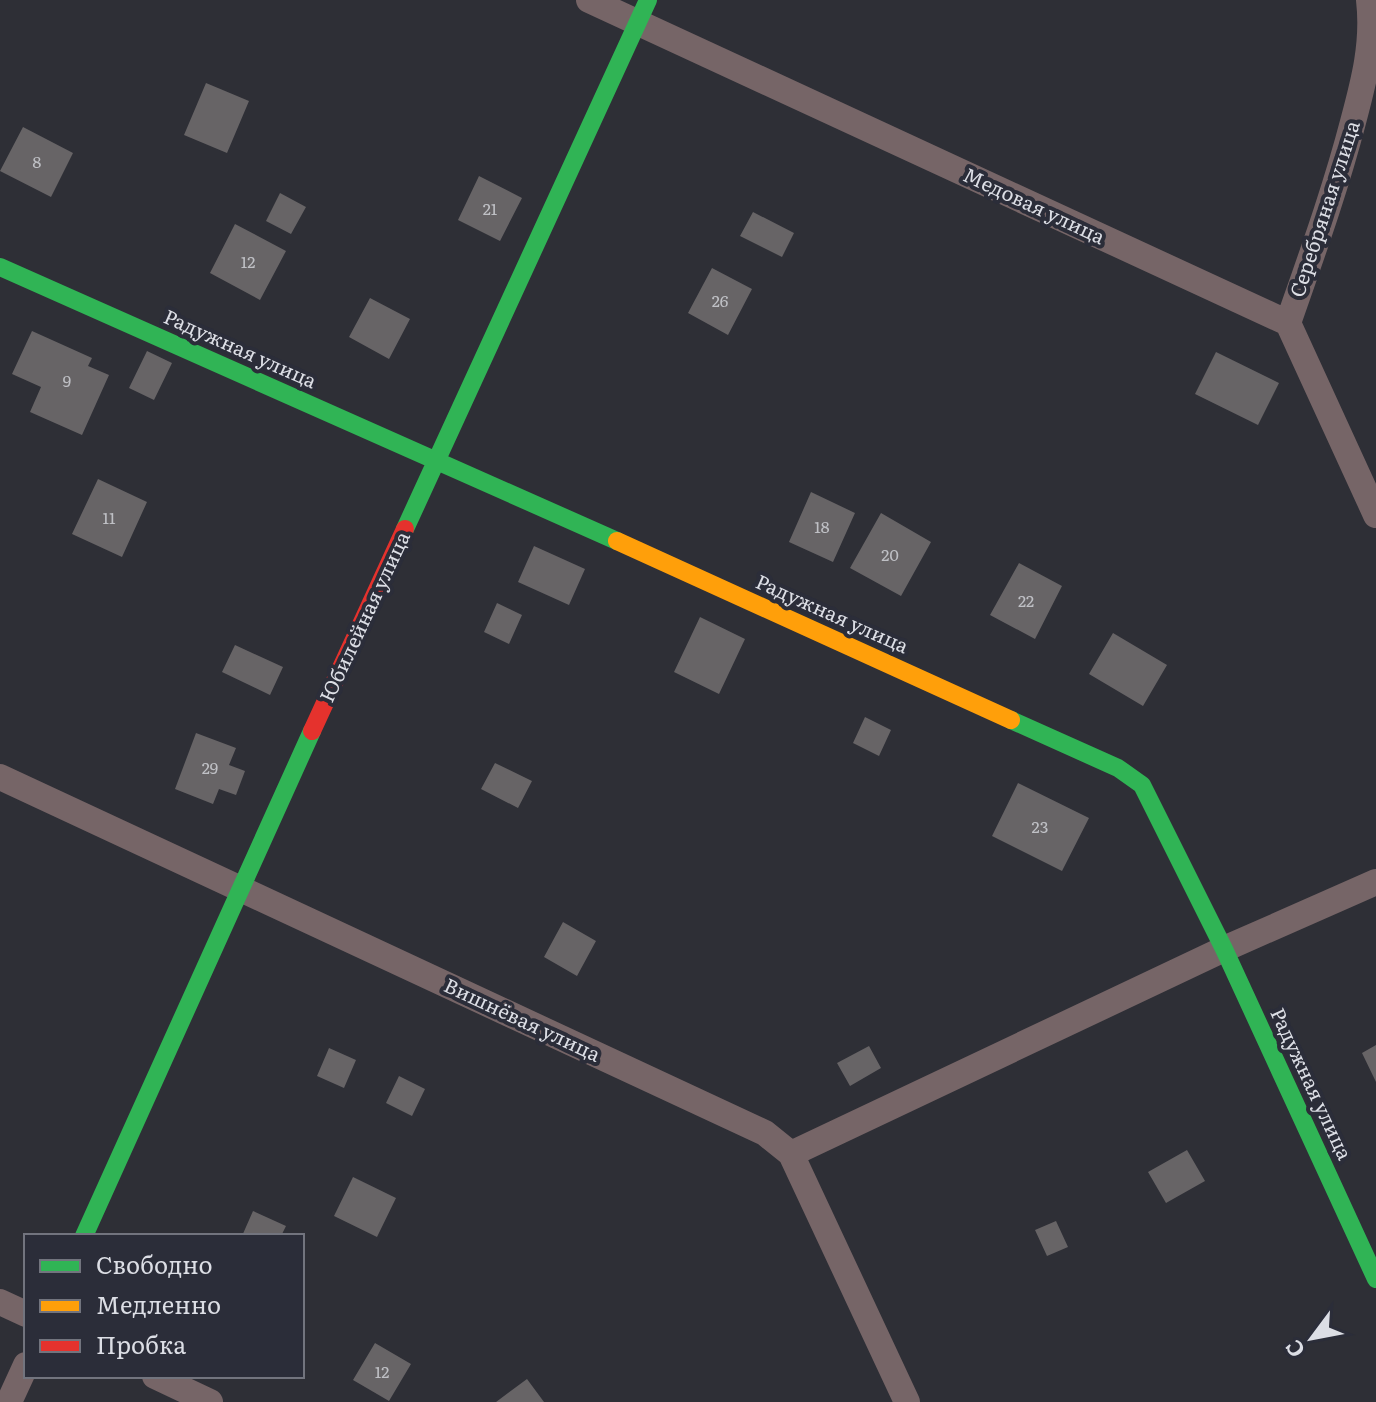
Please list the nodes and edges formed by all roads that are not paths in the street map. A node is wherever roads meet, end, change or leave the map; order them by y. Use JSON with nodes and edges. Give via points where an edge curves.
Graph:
{"nodes":[{"id":1,"x":589,"y":0,"type":"edge"},
{"id":2,"x":1369,"y":0,"type":"edge"},
{"id":3,"x":643,"y":11,"type":"edge"},
{"id":4,"x":0,"y":267,"type":"edge"},
{"id":5,"x":1288,"y":323,"type":"junction"},
{"id":6,"x":437,"y":460,"type":"junction"},
{"id":7,"x":1376,"y":515,"type":"edge"},
{"id":8,"x":0,"y":777,"type":"edge"},
{"id":9,"x":1376,"y":882,"type":"edge"},
{"id":10,"x":240,"y":888,"type":"junction"},
{"id":11,"x":1224,"y":949,"type":"junction"},
{"id":12,"x":791,"y":1154,"type":"junction"},
{"id":13,"x":85,"y":1234,"type":"edge"},
{"id":14,"x":1376,"y":1279,"type":"edge"},
{"id":15,"x":0,"y":1302,"type":"edge"},
{"id":16,"x":24,"y":1313,"type":"edge"},
{"id":17,"x":24,"y":1369,"type":"edge"},
{"id":18,"x":159,"y":1378,"type":"edge"},
{"id":19,"x":9,"y":1402,"type":"edge"},
{"id":20,"x":210,"y":1402,"type":"edge"},
{"id":21,"x":907,"y":1402,"type":"edge"}],
"edges":[{"from":1,"to":3,"type":"street","name":"Медовая улица"},
{"from":2,"to":5,"type":"street","name":"Серебряная улица","via":[[1365,79],[1340,175]]},
{"from":3,"to":5,"type":"street","name":"Медовая улица"},
{"from":3,"to":6,"type":"street","name":"Юбилейная улица"},
{"from":4,"to":6,"type":"street","name":"Радужная улица"},
{"from":5,"to":7,"type":"street"},
{"from":6,"to":10,"type":"street","name":"Юбилейная улица"},
{"from":6,"to":11,"type":"street","name":"Радужная улица","via":[[1118,768],[1142,785]]},
{"from":8,"to":10,"type":"street","name":"Вишнёвая улица"},
{"from":9,"to":11,"type":"street"},
{"from":10,"to":12,"type":"street","name":"Вишнёвая улица","via":[[765,1133]]},
{"from":10,"to":13,"type":"street","name":"Юбилейная улица"},
{"from":11,"to":12,"type":"street"},
{"from":11,"to":14,"type":"street","name":"Радужная улица"},
{"from":12,"to":21,"type":"street","name":"Вишнёвая улица"},
{"from":15,"to":16,"type":"street"},
{"from":17,"to":19,"type":"street"},
{"from":18,"to":20,"type":"street"}]}
